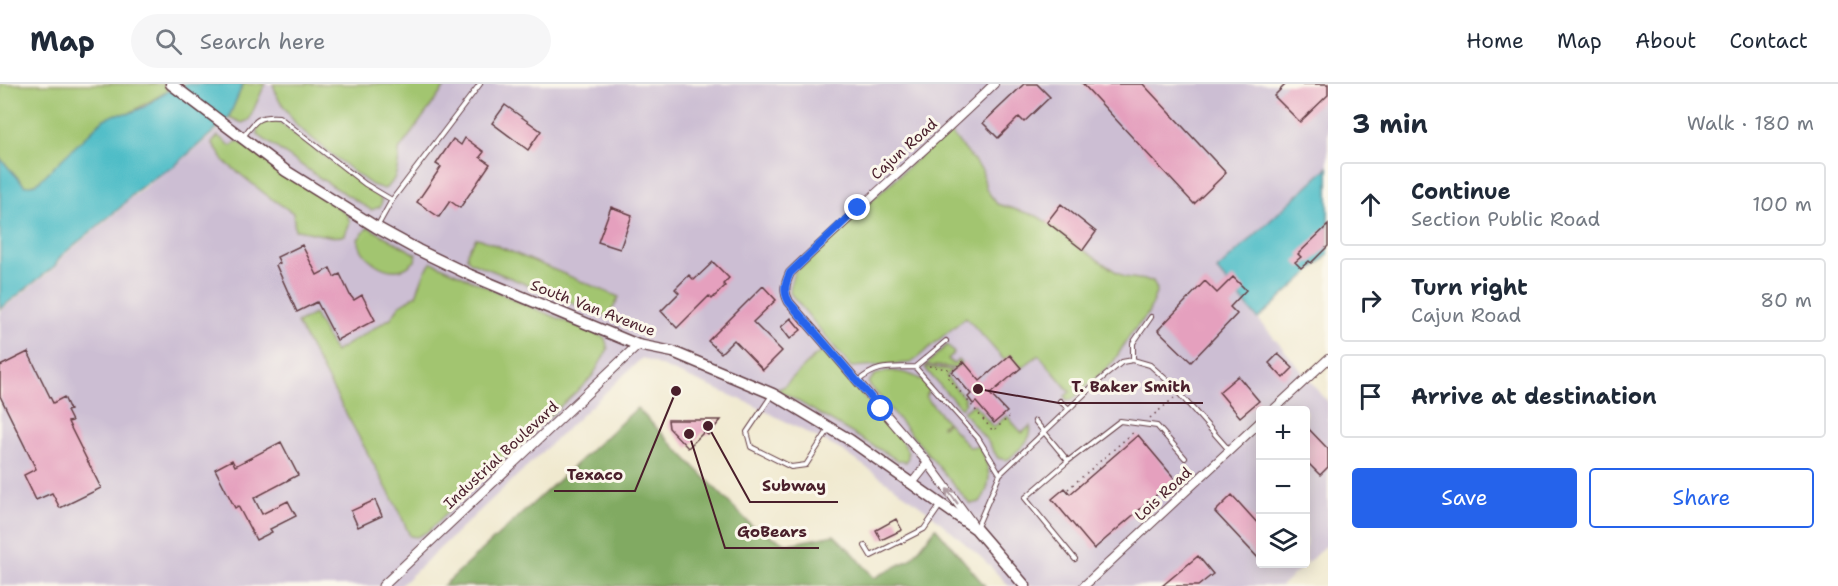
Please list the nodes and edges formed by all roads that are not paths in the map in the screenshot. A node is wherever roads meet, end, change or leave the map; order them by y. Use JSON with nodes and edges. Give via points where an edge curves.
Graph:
{"nodes":[{"id":1,"x":171,"y":84,"type":"edge"},
{"id":2,"x":480,"y":84,"type":"edge"},
{"id":3,"x":994,"y":84,"type":"edge"},
{"id":4,"x":243,"y":138,"type":"junction"},
{"id":5,"x":392,"y":200,"type":"junction"},
{"id":6,"x":376,"y":227,"type":"junction"},
{"id":7,"x":1151,"y":317,"type":"dead end"},
{"id":8,"x":946,"y":341,"type":"dead end"},
{"id":9,"x":638,"y":345,"type":"junction"},
{"id":10,"x":1328,"y":359,"type":"edge"},
{"id":11,"x":1133,"y":360,"type":"junction"},
{"id":12,"x":917,"y":366,"type":"junction"},
{"id":13,"x":858,"y":381,"type":"junction"},
{"id":14,"x":773,"y":394,"type":"junction"},
{"id":15,"x":1060,"y":401,"type":"dead end"},
{"id":16,"x":1277,"y":406,"type":"edge"},
{"id":17,"x":1069,"y":409,"type":"junction"},
{"id":18,"x":1035,"y":422,"type":"dead end"},
{"id":19,"x":1256,"y":426,"type":"edge"},
{"id":20,"x":830,"y":428,"type":"junction"},
{"id":21,"x":1044,"y":432,"type":"junction"},
{"id":22,"x":1230,"y":450,"type":"junction"},
{"id":23,"x":1185,"y":458,"type":"dead end"},
{"id":24,"x":1068,"y":461,"type":"junction"},
{"id":25,"x":928,"y":463,"type":"junction"},
{"id":26,"x":1000,"y":474,"type":"junction"},
{"id":27,"x":913,"y":483,"type":"junction"},
{"id":28,"x":941,"y":505,"type":"junction"},
{"id":29,"x":976,"y":529,"type":"junction"},
{"id":30,"x":865,"y":546,"type":"dead end"},
{"id":31,"x":1075,"y":559,"type":"dead end"},
{"id":32,"x":383,"y":586,"type":"edge"},
{"id":33,"x":1025,"y":586,"type":"edge"},
{"id":34,"x":1084,"y":586,"type":"edge"}],
"edges":[{"from":1,"to":4,"type":"main road","name":"South Van Avenue"},
{"from":2,"to":5,"type":"lane"},
{"from":3,"to":13,"type":"street","name":"Cajun Road","via":[[790,273],[784,287],[789,302]]},
{"from":4,"to":5,"type":"lane","via":[[256,119],[279,117],[365,184]]},
{"from":4,"to":6,"type":"main road","name":"South Van Avenue","via":[[286,171]]},
{"from":5,"to":6,"type":"lane"},
{"from":6,"to":9,"type":"main road","name":"South Van Avenue","via":[[470,275]]},
{"from":7,"to":11,"type":"lane","via":[[1133,343]]},
{"from":8,"to":12,"type":"lane"},
{"from":9,"to":14,"type":"main road","name":"South Van Avenue","via":[[674,352]]},
{"from":9,"to":32,"type":"street","name":"Industrial Boulevard"},
{"from":10,"to":16,"type":"street"},
{"from":11,"to":17,"type":"lane","via":[[1122,362]]},
{"from":11,"to":22,"type":"lane","via":[[1150,365]]},
{"from":12,"to":13,"type":"lane","via":[[870,371]]},
{"from":12,"to":26,"type":"lane","via":[[978,438]]},
{"from":13,"to":25,"type":"street"},
{"from":14,"to":20,"type":"main road","name":"South Van Avenue"},
{"from":14,"to":20,"type":"lane","via":[[747,432],[751,447],[791,467],[806,465]]},
{"from":15,"to":17,"type":"lane"},
{"from":17,"to":21,"type":"lane"},
{"from":18,"to":21,"type":"lane"},
{"from":19,"to":22,"type":"street","name":"Lois Road"},
{"from":20,"to":27,"type":"main road","name":"South Van Avenue"},
{"from":21,"to":24,"type":"lane"},
{"from":21,"to":26,"type":"lane"},
{"from":22,"to":34,"type":"street","name":"Lois Road"},
{"from":23,"to":24,"type":"lane","via":[[1157,426],[1120,421]]},
{"from":24,"to":31,"type":"lane","via":[[1025,498]]},
{"from":25,"to":27,"type":"street"},
{"from":29,"to":25,"type":"street","one_way":true},
{"from":26,"to":29,"type":"lane"},
{"from":27,"to":28,"type":"main road","name":"South Van Avenue"},
{"from":28,"to":29,"type":"main road","name":"South Van Avenue"},
{"from":28,"to":30,"type":"lane","via":[[924,529],[871,556]]},
{"from":29,"to":33,"type":"main road","name":"South Van Avenue"}]}
